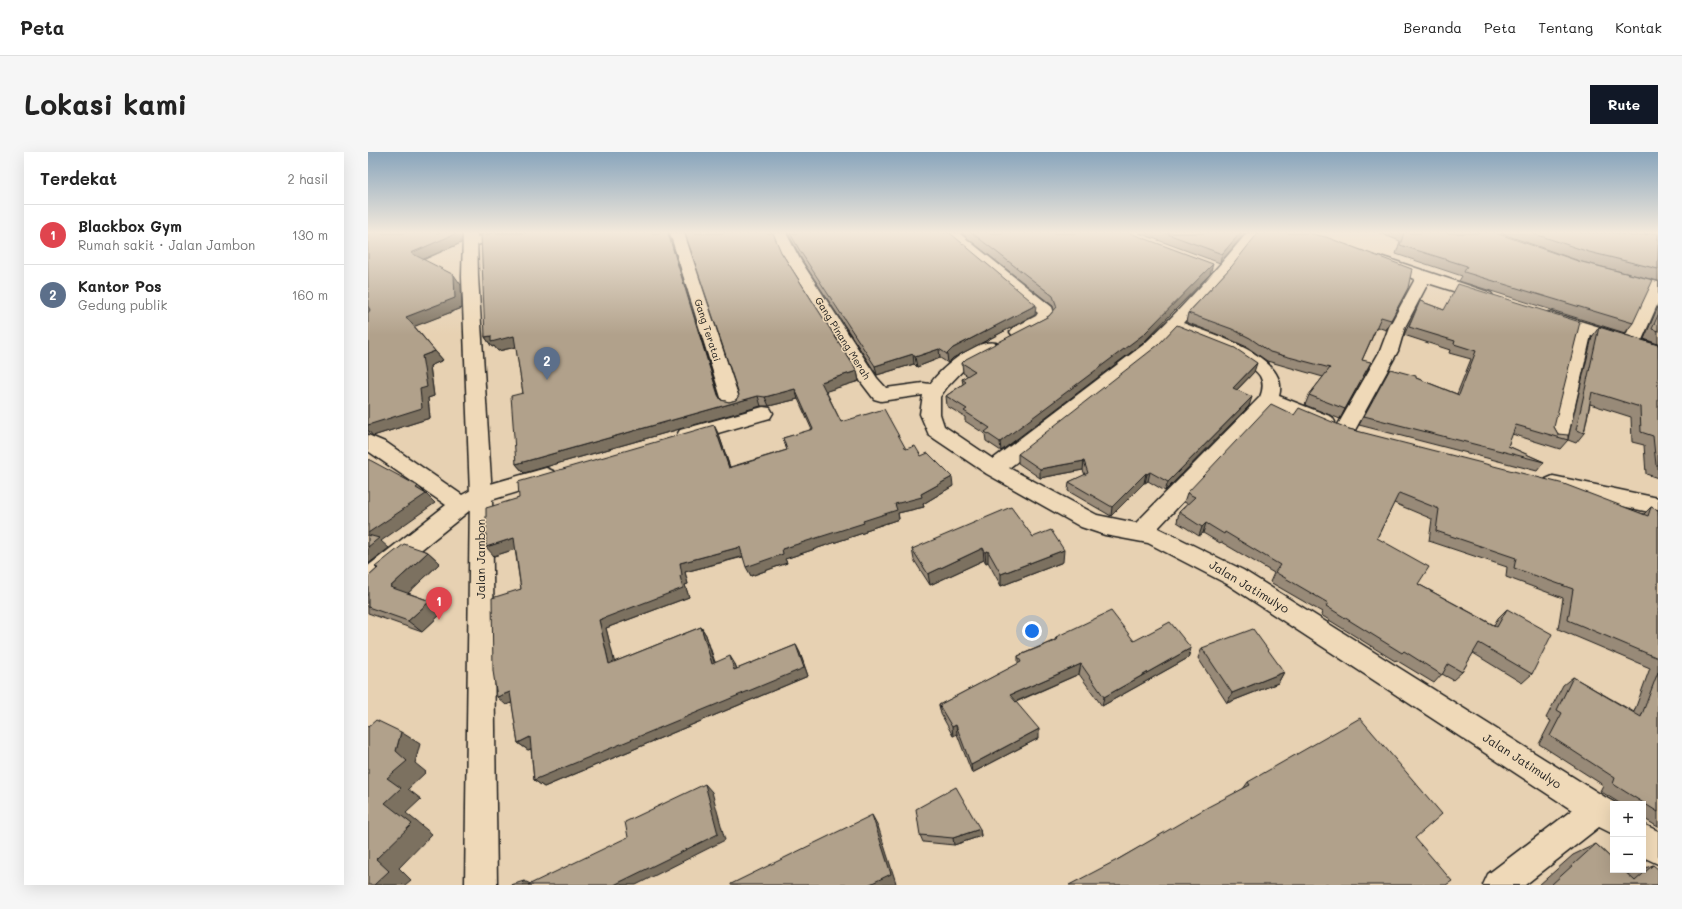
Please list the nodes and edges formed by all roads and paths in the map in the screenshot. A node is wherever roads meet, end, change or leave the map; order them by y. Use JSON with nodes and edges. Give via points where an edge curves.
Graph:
{"nodes":[{"id":1,"x":481,"y":267,"type":"edge"},
{"id":2,"x":688,"y":267,"type":"edge"},
{"id":3,"x":797,"y":267,"type":"edge"},
{"id":4,"x":993,"y":267,"type":"edge"},
{"id":5,"x":1217,"y":267,"type":"edge"},
{"id":6,"x":1397,"y":267,"type":"edge"},
{"id":7,"x":1606,"y":274,"type":"edge"},
{"id":8,"x":1424,"y":277,"type":"junction"},
{"id":9,"x":1658,"y":287,"type":"edge"},
{"id":10,"x":1500,"y":301,"type":"edge"},
{"id":11,"x":1538,"y":313,"type":"edge"},
{"id":12,"x":1172,"y":325,"type":"junction"},
{"id":13,"x":1584,"y":327,"type":"junction"},
{"id":14,"x":1632,"y":342,"type":"junction"},
{"id":15,"x":1658,"y":351,"type":"edge"},
{"id":16,"x":935,"y":390,"type":"junction"},
{"id":17,"x":1269,"y":399,"type":"junction"},
{"id":18,"x":737,"y":412,"type":"junction"},
{"id":19,"x":762,"y":413,"type":"dead end"},
{"id":20,"x":1558,"y":436,"type":"edge"},
{"id":21,"x":672,"y":439,"type":"edge"},
{"id":22,"x":368,"y":442,"type":"edge"},
{"id":23,"x":994,"y":469,"type":"junction"},
{"id":24,"x":565,"y":471,"type":"edge"},
{"id":25,"x":1539,"y":481,"type":"edge"},
{"id":26,"x":471,"y":500,"type":"junction"},
{"id":27,"x":1658,"y":506,"type":"edge"},
{"id":28,"x":1140,"y":533,"type":"junction"},
{"id":29,"x":368,"y":579,"type":"edge"},
{"id":30,"x":1605,"y":814,"type":"edge"},
{"id":31,"x":1646,"y":841,"type":"edge"},
{"id":32,"x":1658,"y":849,"type":"edge"},
{"id":33,"x":481,"y":885,"type":"edge"},
{"id":34,"x":1499,"y":885,"type":"edge"}],
"edges":[{"from":1,"to":26,"type":"street","name":"Jalan Jambon"},
{"from":2,"to":18,"type":"street","name":"Gang Teratai"},
{"from":3,"to":16,"type":"street","name":"Gang Pinang Merah","via":[[870,382],[882,396],[923,389]]},
{"from":4,"to":16,"type":"street","name":"Jalan Jatimulyo","via":[[1046,311],[1047,316],[960,363]]},
{"from":5,"to":12,"type":"street"},
{"from":6,"to":8,"type":"street"},
{"from":7,"to":9,"type":"street"},
{"from":8,"to":10,"type":"street"},
{"from":8,"to":17,"type":"street","via":[[1396,327],[1352,432]]},
{"from":9,"to":14,"type":"street"},
{"from":11,"to":13,"type":"street"},
{"from":12,"to":17,"type":"street","via":[[1237,350],[1258,362],[1267,370],[1272,384]]},
{"from":12,"to":23,"type":"street","via":[[1149,349]]},
{"from":13,"to":14,"type":"street"},
{"from":13,"to":20,"type":"street"},
{"from":14,"to":15,"type":"street"},
{"from":16,"to":23,"type":"street","name":"Jalan Jatimulyo","via":[[931,397],[930,414],[936,430]]},
{"from":17,"to":28,"type":"street"},
{"from":18,"to":19,"type":"street"},
{"from":18,"to":21,"type":"street"},
{"from":22,"to":26,"type":"street"},
{"from":23,"to":28,"type":"street","name":"Jalan Jatimulyo","via":[[1102,527]]},
{"from":24,"to":26,"type":"street"},
{"from":25,"to":27,"type":"street"},
{"from":26,"to":29,"type":"street"},
{"from":26,"to":33,"type":"street","name":"Jalan Jambon"},
{"from":28,"to":30,"type":"street","name":"Jalan Jatimulyo","via":[[1166,541],[1235,577]]},
{"from":30,"to":34,"type":"street"},
{"from":31,"to":32,"type":"street"}]}
